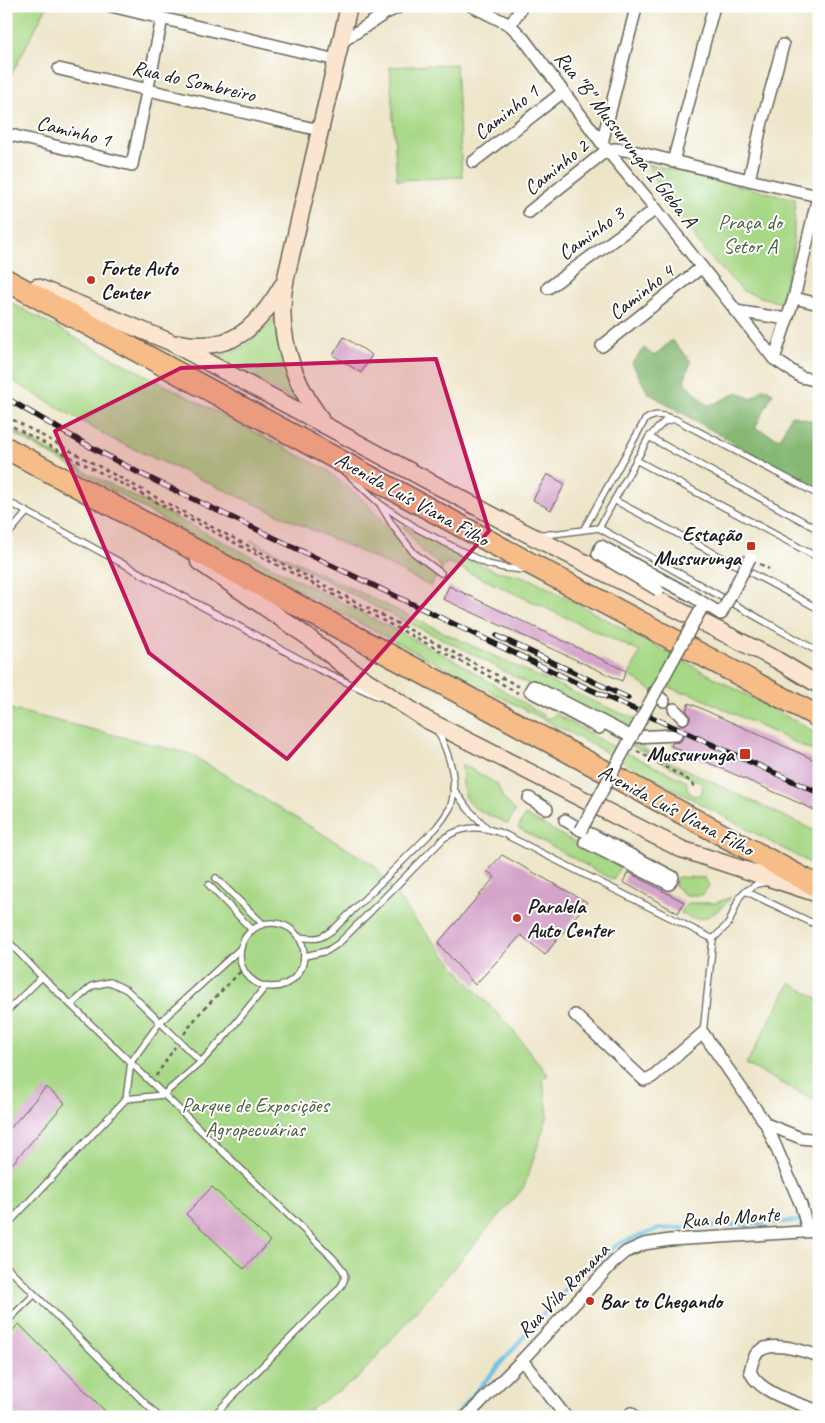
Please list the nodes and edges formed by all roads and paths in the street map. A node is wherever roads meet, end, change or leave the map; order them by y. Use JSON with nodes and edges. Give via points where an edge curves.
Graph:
{"nodes":[{"id":1,"x":110,"y":6,"type":"edge"},
{"id":2,"x":349,"y":6,"type":"edge"},
{"id":3,"x":401,"y":6,"type":"edge"},
{"id":4,"x":472,"y":6,"type":"edge"},
{"id":5,"x":519,"y":6,"type":"edge"},
{"id":6,"x":714,"y":6,"type":"edge"},
{"id":7,"x":635,"y":12,"type":"dead end"},
{"id":8,"x":162,"y":19,"type":"junction"},
{"id":9,"x":510,"y":25,"type":"junction"},
{"id":10,"x":340,"y":43,"type":"junction"},
{"id":11,"x":783,"y":45,"type":"dead end"},
{"id":12,"x":336,"y":60,"type":"junction"},
{"id":13,"x":60,"y":69,"type":"dead end"},
{"id":14,"x":148,"y":90,"type":"junction"},
{"id":15,"x":563,"y":92,"type":"junction"},
{"id":16,"x":319,"y":130,"type":"junction"},
{"id":17,"x":7,"y":134,"type":"edge"},
{"id":18,"x":604,"y":147,"type":"junction"},
{"id":19,"x":473,"y":162,"type":"dead end"},
{"id":20,"x":673,"y":162,"type":"junction"},
{"id":21,"x":749,"y":180,"type":"junction"},
{"id":22,"x":818,"y":194,"type":"edge"},
{"id":23,"x":656,"y":209,"type":"junction"},
{"id":24,"x":529,"y":212,"type":"dead end"},
{"id":25,"x":815,"y":228,"type":"edge"},
{"id":26,"x":702,"y":267,"type":"junction"},
{"id":27,"x":6,"y":275,"type":"edge"},
{"id":28,"x":6,"y":280,"type":"edge"},
{"id":29,"x":285,"y":282,"type":"junction"},
{"id":30,"x":548,"y":288,"type":"dead end"},
{"id":31,"x":794,"y":298,"type":"junction"},
{"id":32,"x":819,"y":304,"type":"edge"},
{"id":33,"x":735,"y":310,"type":"junction"},
{"id":34,"x":787,"y":319,"type":"junction"},
{"id":35,"x":168,"y":341,"type":"junction"},
{"id":36,"x":602,"y":346,"type":"dead end"},
{"id":37,"x":774,"y":359,"type":"junction"},
{"id":38,"x":819,"y":381,"type":"edge"},
{"id":39,"x":6,"y":416,"type":"edge"},
{"id":40,"x":675,"y":419,"type":"junction"},
{"id":41,"x":322,"y":422,"type":"junction"},
{"id":42,"x":6,"y":423,"type":"edge"},
{"id":43,"x":649,"y":437,"type":"junction"},
{"id":44,"x":6,"y":448,"type":"edge"},
{"id":45,"x":325,"y":452,"type":"junction"},
{"id":46,"x":636,"y":460,"type":"junction"},
{"id":47,"x":819,"y":495,"type":"edge"},
{"id":48,"x":614,"y":500,"type":"junction"},
{"id":49,"x":380,"y":504,"type":"junction"},
{"id":50,"x":14,"y":505,"type":"dead end"},
{"id":51,"x":27,"y":512,"type":"junction"},
{"id":52,"x":400,"y":517,"type":"junction"},
{"id":53,"x":138,"y":519,"type":"junction"},
{"id":54,"x":393,"y":526,"type":"junction"},
{"id":55,"x":516,"y":528,"type":"junction"},
{"id":56,"x":599,"y":528,"type":"junction"},
{"id":57,"x":584,"y":529,"type":"junction"},
{"id":58,"x":819,"y":530,"type":"edge"},
{"id":59,"x":6,"y":537,"type":"edge"},
{"id":60,"x":605,"y":554,"type":"dead end"},
{"id":61,"x":819,"y":558,"type":"edge"},
{"id":62,"x":754,"y":561,"type":"joint"},
{"id":63,"x":769,"y":569,"type":"dead end"},
{"id":64,"x":544,"y":571,"type":"junction"},
{"id":65,"x":441,"y":573,"type":"dead end"},
{"id":66,"x":704,"y":604,"type":"junction"},
{"id":67,"x":819,"y":609,"type":"edge"},
{"id":68,"x":819,"y":652,"type":"edge"},
{"id":69,"x":819,"y":684,"type":"edge"},
{"id":70,"x":522,"y":688,"type":"dead end"},
{"id":71,"x":654,"y":692,"type":"junction"},
{"id":72,"x":523,"y":696,"type":"dead end"},
{"id":73,"x":556,"y":701,"type":"dead end"},
{"id":74,"x":664,"y":701,"type":"dead end"},
{"id":75,"x":674,"y":709,"type":"dead end"},
{"id":76,"x":819,"y":717,"type":"edge"},
{"id":77,"x":683,"y":718,"type":"dead end"},
{"id":78,"x":429,"y":720,"type":"junction"},
{"id":79,"x":676,"y":736,"type":"dead end"},
{"id":80,"x":632,"y":742,"type":"junction"},
{"id":81,"x":696,"y":787,"type":"dead end"},
{"id":82,"x":453,"y":788,"type":"junction"},
{"id":83,"x":529,"y":798,"type":"dead end"},
{"id":84,"x":547,"y":809,"type":"dead end"},
{"id":85,"x":564,"y":820,"type":"dead end"},
{"id":86,"x":488,"y":829,"type":"junction"},
{"id":87,"x":583,"y":836,"type":"junction"},
{"id":88,"x":216,"y":878,"type":"dead end"},
{"id":89,"x":780,"y":880,"type":"junction"},
{"id":90,"x":209,"y":885,"type":"dead end"},
{"id":91,"x":819,"y":887,"type":"edge"},
{"id":92,"x":745,"y":891,"type":"junction"},
{"id":93,"x":819,"y":895,"type":"edge"},
{"id":94,"x":263,"y":924,"type":"junction"},
{"id":95,"x":819,"y":926,"type":"edge"},
{"id":96,"x":252,"y":930,"type":"junction"},
{"id":97,"x":299,"y":936,"type":"junction"},
{"id":98,"x":6,"y":939,"type":"edge"},
{"id":99,"x":713,"y":939,"type":"junction"},
{"id":100,"x":241,"y":948,"type":"junction"},
{"id":101,"x":305,"y":956,"type":"junction"},
{"id":102,"x":243,"y":969,"type":"junction"},
{"id":103,"x":42,"y":977,"type":"junction"},
{"id":104,"x":265,"y":987,"type":"junction"},
{"id":105,"x":71,"y":1004,"type":"junction"},
{"id":106,"x":6,"y":1012,"type":"edge"},
{"id":107,"x":575,"y":1015,"type":"dead end"},
{"id":108,"x":160,"y":1022,"type":"junction"},
{"id":109,"x":704,"y":1033,"type":"junction"},
{"id":110,"x":178,"y":1042,"type":"junction"},
{"id":111,"x":131,"y":1062,"type":"junction"},
{"id":112,"x":200,"y":1062,"type":"junction"},
{"id":113,"x":152,"y":1084,"type":"junction"},
{"id":114,"x":163,"y":1095,"type":"junction"},
{"id":115,"x":126,"y":1099,"type":"junction"},
{"id":116,"x":766,"y":1124,"type":"junction"},
{"id":117,"x":819,"y":1140,"type":"edge"},
{"id":118,"x":6,"y":1226,"type":"edge"},
{"id":119,"x":811,"y":1228,"type":"edge"},
{"id":120,"x":644,"y":1244,"type":"joint"},
{"id":121,"x":6,"y":1266,"type":"edge"},
{"id":122,"x":34,"y":1295,"type":"junction"},
{"id":123,"x":6,"y":1322,"type":"edge"},
{"id":124,"x":819,"y":1356,"type":"edge"},
{"id":125,"x":522,"y":1360,"type":"junction"},
{"id":126,"x":819,"y":1411,"type":"edge"},
{"id":127,"x":159,"y":1417,"type":"edge"},
{"id":128,"x":212,"y":1417,"type":"edge"},
{"id":129,"x":466,"y":1417,"type":"edge"},
{"id":130,"x":566,"y":1417,"type":"edge"}],
"edges":[{"from":1,"to":8,"type":"street"},
{"from":2,"to":10,"type":"main road"},
{"from":3,"to":10,"type":"street"},
{"from":4,"to":9,"type":"street","name":"Rua \"B\" Mussurunga I Gleba A"},
{"from":5,"to":9,"type":"street","via":[[520,10]]},
{"from":6,"to":20,"type":"street"},
{"from":7,"to":18,"type":"street"},
{"from":8,"to":12,"type":"street"},
{"from":8,"to":14,"type":"street"},
{"from":9,"to":15,"type":"street","name":"Rua \"B\" Mussurunga I Gleba A"},
{"from":10,"to":12,"type":"main road"},
{"from":11,"to":21,"type":"street"},
{"from":12,"to":16,"type":"main road"},
{"from":13,"to":14,"type":"street","name":"Rua do Sombreiro"},
{"from":14,"to":16,"type":"street","name":"Rua do Sombreiro"},
{"from":14,"to":17,"type":"street","name":"Caminho 1","via":[[132,165]]},
{"from":15,"to":18,"type":"street","name":"Rua \"B\" Mussurunga I Gleba A"},
{"from":15,"to":19,"type":"street","name":"Caminho 1"},
{"from":16,"to":29,"type":"main road"},
{"from":18,"to":20,"type":"street"},
{"from":18,"to":23,"type":"street","name":"Rua \"B\" Mussurunga I Gleba A"},
{"from":18,"to":24,"type":"street","name":"Caminho 2"},
{"from":20,"to":21,"type":"street"},
{"from":21,"to":22,"type":"street"},
{"from":22,"to":25,"type":"street"},
{"from":23,"to":26,"type":"street","name":"Rua \"B\" Mussurunga I Gleba A"},
{"from":23,"to":30,"type":"street","name":"Caminho 3"},
{"from":25,"to":31,"type":"street"},
{"from":26,"to":33,"type":"street","name":"Rua \"B\" Mussurunga I Gleba A"},
{"from":26,"to":36,"type":"street","name":"Caminho 4"},
{"from":27,"to":35,"type":"main road","name":"Avenida Luís Viana Filho"},
{"from":28,"to":45,"type":"highway","name":"Avenida Luís Viana Filho"},
{"from":29,"to":35,"type":"main road","via":[[268,310],[251,328],[232,339],[214,345],[194,346]]},
{"from":29,"to":41,"type":"main road","via":[[283,332],[290,360],[300,388]]},
{"from":31,"to":32,"type":"street"},
{"from":31,"to":34,"type":"street"},
{"from":33,"to":34,"type":"street"},
{"from":33,"to":37,"type":"street","name":"Rua \"B\" Mussurunga I Gleba A"},
{"from":34,"to":37,"type":"street"},
{"from":35,"to":41,"type":"main road","name":"Avenida Luís Viana Filho"},
{"from":37,"to":38,"type":"street","name":"Rua \"B\" Mussurunga I Gleba A","via":[[801,377]]},
{"from":39,"to":70,"type":"path"},
{"from":40,"to":43,"type":"lane","via":[[664,422]]},
{"from":40,"to":47,"type":"lane"},
{"from":40,"to":57,"type":"lane","via":[[661,415],[645,420]]},
{"from":41,"to":55,"type":"main road","name":"Avenida Luís Viana Filho"},
{"from":42,"to":72,"type":"path"},
{"from":43,"to":46,"type":"lane"},
{"from":43,"to":58,"type":"lane"},
{"from":44,"to":53,"type":"highway","name":"Avenida Luís Viana Filho"},
{"from":45,"to":49,"type":"lane"},
{"from":45,"to":64,"type":"highway","name":"Avenida Luís Viana Filho"},
{"from":46,"to":48,"type":"lane"},
{"from":46,"to":61,"type":"lane"},
{"from":48,"to":56,"type":"lane"},
{"from":48,"to":67,"type":"lane"},
{"from":49,"to":52,"type":"lane"},
{"from":49,"to":54,"type":"lane"},
{"from":50,"to":51,"type":"lane"},
{"from":51,"to":59,"type":"lane"},
{"from":51,"to":78,"type":"lane","via":[[318,669]]},
{"from":52,"to":54,"type":"lane","via":[[393,521]]},
{"from":52,"to":64,"type":"lane","via":[[418,530],[487,564]]},
{"from":53,"to":78,"type":"main road","name":"Avenida Luís Viana Filho","via":[[308,637],[343,665]]},
{"from":53,"to":91,"type":"highway","name":"Avenida Luís Viana Filho"},
{"from":54,"to":65,"type":"lane","via":[[414,553]]},
{"from":55,"to":57,"type":"lane","via":[[538,534]]},
{"from":55,"to":69,"type":"main road","name":"Avenida Luís Viana Filho"},
{"from":56,"to":57,"type":"lane"},
{"from":56,"to":68,"type":"lane"},
{"from":60,"to":66,"type":"street","bridge":true,"via":[[660,587],[658,590],[598,554],[601,546]]},
{"from":62,"to":63,"type":"path"},
{"from":62,"to":66,"type":"street","bridge":true,"via":[[750,558],[721,614]]},
{"from":64,"to":76,"type":"highway","name":"Avenida Luís Viana Filho"},
{"from":66,"to":71,"type":"street","bridge":true},
{"from":71,"to":74,"type":"street"},
{"from":71,"to":80,"type":"street","bridge":true},
{"from":73,"to":80,"type":"street","bridge":true,"via":[[601,724],[599,728],[530,691],[533,686]]},
{"from":75,"to":77,"type":"street"},
{"from":78,"to":82,"type":"lane","via":[[449,758]]},
{"from":78,"to":89,"type":"main road","name":"Avenida Luís Viana Filho","via":[[681,849]]},
{"from":79,"to":80,"type":"street"},
{"from":80,"to":81,"type":"path"},
{"from":80,"to":87,"type":"street","bridge":true},
{"from":82,"to":86,"type":"lane"},
{"from":82,"to":97,"type":"lane","via":[[450,807],[436,828],[335,928],[323,937]]},
{"from":83,"to":84,"type":"street"},
{"from":85,"to":87,"type":"street"},
{"from":86,"to":99,"type":"lane"},
{"from":86,"to":101,"type":"lane","via":[[459,830],[444,838],[339,943]]},
{"from":87,"to":87,"type":"street","via":[[670,884],[673,877]]},
{"from":88,"to":94,"type":"lane"},
{"from":89,"to":92,"type":"lane","via":[[756,884]]},
{"from":89,"to":93,"type":"main road","name":"Avenida Luís Viana Filho"},
{"from":90,"to":96,"type":"lane"},
{"from":92,"to":95,"type":"lane"},
{"from":92,"to":99,"type":"lane","via":[[729,924]]},
{"from":94,"to":96,"type":"lane"},
{"from":94,"to":97,"type":"lane","via":[[283,925]]},
{"from":96,"to":100,"type":"lane"},
{"from":97,"to":101,"type":"lane"},
{"from":98,"to":103,"type":"lane"},
{"from":99,"to":109,"type":"lane"},
{"from":100,"to":102,"type":"lane"},
{"from":100,"to":108,"type":"lane"},
{"from":101,"to":104,"type":"lane","via":[[300,973],[293,980],[285,985]]},
{"from":102,"to":104,"type":"lane","via":[[248,977]]},
{"from":102,"to":110,"type":"path","via":[[199,1014]]},
{"from":103,"to":105,"type":"lane"},
{"from":103,"to":106,"type":"lane"},
{"from":104,"to":112,"type":"lane"},
{"from":105,"to":108,"type":"lane","via":[[92,986],[110,982],[127,990]]},
{"from":105,"to":111,"type":"lane"},
{"from":107,"to":109,"type":"street","via":[[644,1080],[652,1077]]},
{"from":108,"to":110,"type":"lane"},
{"from":108,"to":111,"type":"lane"},
{"from":109,"to":116,"type":"street"},
{"from":110,"to":112,"type":"lane"},
{"from":110,"to":113,"type":"path"},
{"from":111,"to":113,"type":"lane"},
{"from":111,"to":115,"type":"lane"},
{"from":112,"to":114,"type":"lane"},
{"from":113,"to":114,"type":"lane"},
{"from":114,"to":115,"type":"lane"},
{"from":114,"to":128,"type":"lane","via":[[332,1257],[345,1278],[338,1290]]},
{"from":115,"to":118,"type":"lane"},
{"from":116,"to":117,"type":"street","via":[[801,1138]]},
{"from":116,"to":119,"type":"street"},
{"from":119,"to":120,"type":"street","name":"Rua do Monte"},
{"from":120,"to":125,"type":"street","name":"Rua Vila Romana","via":[[626,1252],[613,1263]]},
{"from":121,"to":122,"type":"lane"},
{"from":122,"to":123,"type":"lane"},
{"from":122,"to":127,"type":"lane"},
{"from":124,"to":126,"type":"street","via":[[765,1347],[754,1356],[750,1371],[756,1381],[772,1392]]},
{"from":125,"to":129,"type":"street"},
{"from":125,"to":130,"type":"street","name":"Rua Vila Romana"}]}
